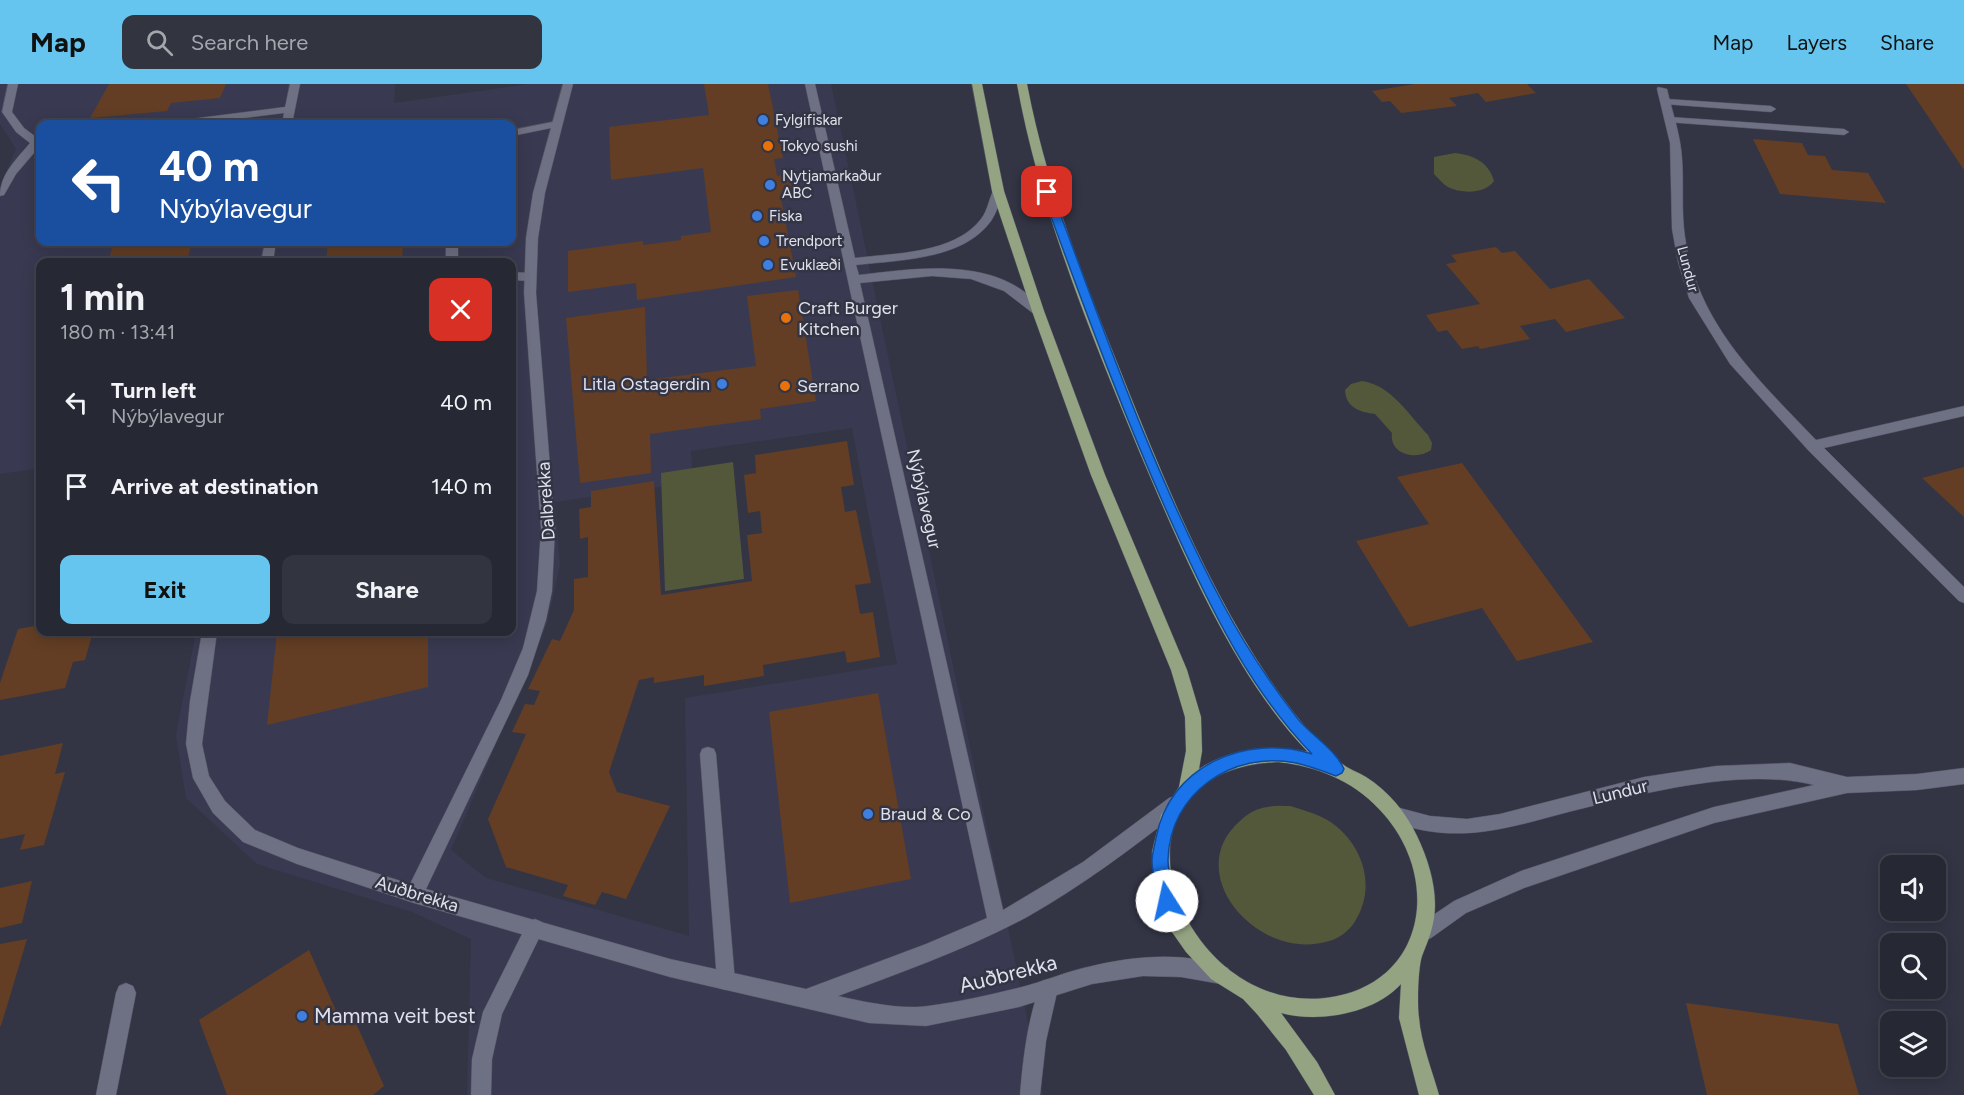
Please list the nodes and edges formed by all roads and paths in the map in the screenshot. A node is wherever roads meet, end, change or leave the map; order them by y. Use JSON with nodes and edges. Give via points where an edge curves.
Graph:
{"nodes":[{"id":1,"x":13,"y":84,"type":"edge"},
{"id":2,"x":295,"y":84,"type":"edge"},
{"id":3,"x":568,"y":84,"type":"edge"},
{"id":4,"x":810,"y":84,"type":"edge"},
{"id":5,"x":977,"y":84,"type":"edge"},
{"id":6,"x":1022,"y":84,"type":"edge"},
{"id":7,"x":1662,"y":89,"type":"dead end"},
{"id":8,"x":1667,"y":102,"type":"junction"},
{"id":9,"x":290,"y":109,"type":"junction"},
{"id":10,"x":1771,"y":109,"type":"dead end"},
{"id":11,"x":206,"y":120,"type":"edge"},
{"id":12,"x":289,"y":120,"type":"edge"},
{"id":13,"x":1670,"y":120,"type":"junction"},
{"id":14,"x":557,"y":124,"type":"junction"},
{"id":15,"x":516,"y":132,"type":"edge"},
{"id":16,"x":1844,"y":132,"type":"dead end"},
{"id":17,"x":36,"y":142,"type":"edge"},
{"id":18,"x":36,"y":145,"type":"edge"},
{"id":19,"x":998,"y":191,"type":"junction"},
{"id":20,"x":0,"y":193,"type":"edge"},
{"id":21,"x":850,"y":262,"type":"junction"},
{"id":22,"x":516,"y":276,"type":"edge"},
{"id":23,"x":531,"y":277,"type":"junction"},
{"id":24,"x":853,"y":279,"type":"junction"},
{"id":25,"x":1038,"y":311,"type":"junction"},
{"id":26,"x":1964,"y":411,"type":"edge"},
{"id":27,"x":1813,"y":446,"type":"junction"},
{"id":28,"x":1964,"y":597,"type":"edge"},
{"id":29,"x":208,"y":636,"type":"edge"},
{"id":30,"x":708,"y":754,"type":"dead end"},
{"id":31,"x":1336,"y":769,"type":"junction"},
{"id":32,"x":1964,"y":776,"type":"edge"},
{"id":33,"x":1846,"y":785,"type":"junction"},
{"id":34,"x":1187,"y":789,"type":"junction"},
{"id":35,"x":1175,"y":804,"type":"junction"},
{"id":36,"x":1396,"y":815,"type":"junction"},
{"id":37,"x":414,"y":894,"type":"junction"},
{"id":38,"x":997,"y":922,"type":"junction"},
{"id":39,"x":535,"y":928,"type":"junction"},
{"id":40,"x":1424,"y":932,"type":"junction"},
{"id":41,"x":1412,"y":959,"type":"junction"},
{"id":42,"x":1221,"y":975,"type":"junction"},
{"id":43,"x":726,"y":981,"type":"junction"},
{"id":44,"x":1049,"y":988,"type":"junction"},
{"id":45,"x":126,"y":993,"type":"dead end"},
{"id":46,"x":1251,"y":994,"type":"junction"},
{"id":47,"x":806,"y":999,"type":"junction"},
{"id":48,"x":106,"y":1095,"type":"edge"},
{"id":49,"x":480,"y":1095,"type":"edge"},
{"id":50,"x":1030,"y":1095,"type":"edge"},
{"id":51,"x":1325,"y":1095,"type":"edge"},
{"id":52,"x":1429,"y":1095,"type":"edge"}],
"edges":[{"from":1,"to":17,"type":"street","via":[[7,112],[20,130]]},
{"from":2,"to":9,"type":"street"},
{"from":3,"to":14,"type":"street","name":"Dalbrekka"},
{"from":4,"to":21,"type":"street","name":"Nýbýlavegur"},
{"from":5,"to":19,"type":"main road"},
{"from":6,"to":31,"type":"main road","via":[[1047,192],[1119,384],[1175,516],[1218,607],[1259,678],[1294,725]]},
{"from":7,"to":8,"type":"street","name":"Lundur"},
{"from":8,"to":10,"type":"street"},
{"from":8,"to":13,"type":"street","name":"Lundur"},
{"from":9,"to":11,"type":"street"},
{"from":9,"to":12,"type":"street"},
{"from":13,"to":16,"type":"street"},
{"from":13,"to":27,"type":"street","name":"Lundur","via":[[1677,166],[1678,229],[1695,298],[1734,361]]},
{"from":14,"to":15,"type":"street"},
{"from":14,"to":23,"type":"street","name":"Dalbrekka","via":[[539,193]]},
{"from":18,"to":20,"type":"street","via":[[11,173]]},
{"from":19,"to":21,"type":"street","via":[[985,222],[954,243],[916,254]]},
{"from":19,"to":25,"type":"main road"},
{"from":21,"to":24,"type":"street","name":"Nýbýlavegur"},
{"from":22,"to":23,"type":"street"},
{"from":23,"to":37,"type":"street","name":"Dalbrekka","via":[[548,528],[546,592],[521,677]]},
{"from":24,"to":25,"type":"street","via":[[921,272],[972,274],[1011,290]]},
{"from":24,"to":38,"type":"street","name":"Nýbýlavegur"},
{"from":25,"to":34,"type":"main road","via":[[1098,475],[1179,670],[1193,717],[1194,751]]},
{"from":26,"to":27,"type":"street"},
{"from":27,"to":28,"type":"street","name":"Lundur"},
{"from":29,"to":37,"type":"street","name":"Auðbrekka","via":[[194,744],[201,778],[219,807],[249,836]]},
{"from":30,"to":43,"type":"street"},
{"from":31,"to":34,"type":"main road","via":[[1295,756],[1254,755],[1217,766]]},
{"from":31,"to":36,"type":"main road","via":[[1368,788]]},
{"from":32,"to":33,"type":"street","name":"Lundur"},
{"from":33,"to":36,"type":"street","name":"Lundur","via":[[1790,771],[1716,774],[1644,785],[1500,822],[1467,826],[1430,824]]},
{"from":33,"to":40,"type":"street","name":"Lundur","via":[[1714,815],[1618,846],[1521,880],[1460,907]]},
{"from":34,"to":35,"type":"main road"},
{"from":35,"to":38,"type":"street","via":[[1118,849]]},
{"from":35,"to":42,"type":"main road","via":[[1160,861],[1167,901],[1188,941]]},
{"from":36,"to":40,"type":"main road","via":[[1417,851],[1428,892]]},
{"from":37,"to":39,"type":"street","name":"Auðbrekka"},
{"from":38,"to":47,"type":"street"},
{"from":39,"to":43,"type":"street","name":"Auðbrekka"},
{"from":39,"to":49,"type":"street","via":[[493,1011],[482,1059]]},
{"from":40,"to":41,"type":"main road"},
{"from":41,"to":46,"type":"main road","via":[[1384,989],[1344,1005],[1298,1007]]},
{"from":41,"to":52,"type":"main road","via":[[1409,1018]]},
{"from":42,"to":44,"type":"street","name":"Auðbrekka","via":[[1143,967],[1092,975]]},
{"from":42,"to":46,"type":"main road"},
{"from":43,"to":47,"type":"street","name":"Auðbrekka"},
{"from":44,"to":47,"type":"street","name":"Auðbrekka","via":[[926,1016],[869,1013]]},
{"from":44,"to":50,"type":"street","via":[[1038,1025]]},
{"from":45,"to":48,"type":"street"},
{"from":46,"to":51,"type":"main road","via":[[1311,1065]]}]}
